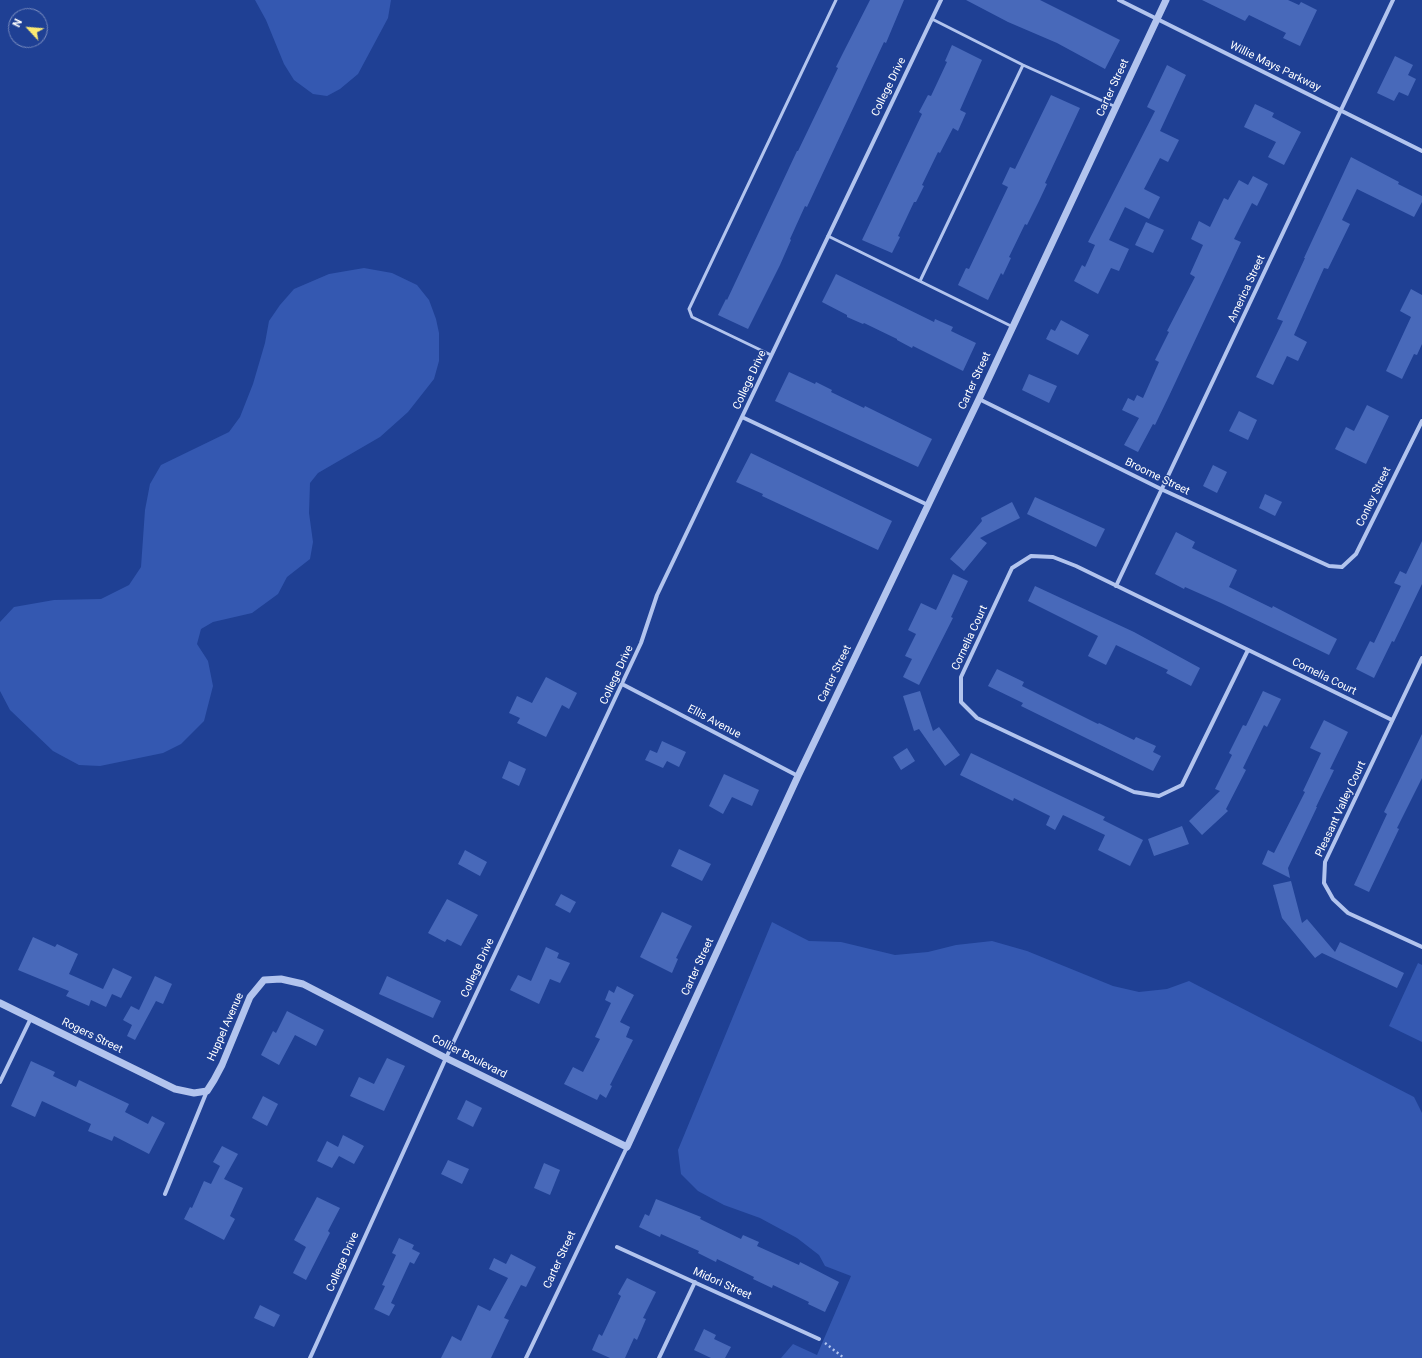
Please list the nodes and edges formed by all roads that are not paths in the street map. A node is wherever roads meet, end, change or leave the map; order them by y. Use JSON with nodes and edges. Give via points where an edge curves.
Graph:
{"nodes":[{"id":1,"x":836,"y":0,"type":"edge"},
{"id":2,"x":941,"y":0,"type":"edge"},
{"id":3,"x":1119,"y":0,"type":"edge"},
{"id":4,"x":1166,"y":0,"type":"edge"},
{"id":5,"x":1393,"y":0,"type":"edge"},
{"id":6,"x":932,"y":19,"type":"junction"},
{"id":7,"x":1157,"y":19,"type":"junction"},
{"id":8,"x":1023,"y":65,"type":"junction"},
{"id":9,"x":1116,"y":107,"type":"junction"},
{"id":10,"x":1340,"y":110,"type":"junction"},
{"id":11,"x":1422,"y":151,"type":"edge"},
{"id":12,"x":828,"y":236,"type":"junction"},
{"id":13,"x":920,"y":281,"type":"junction"},
{"id":14,"x":1013,"y":327,"type":"junction"},
{"id":15,"x":771,"y":355,"type":"junction"},
{"id":16,"x":979,"y":399,"type":"junction"},
{"id":17,"x":742,"y":416,"type":"junction"},
{"id":18,"x":1422,"y":421,"type":"edge"},
{"id":19,"x":1163,"y":490,"type":"junction"},
{"id":20,"x":928,"y":505,"type":"junction"},
{"id":21,"x":1329,"y":566,"type":"joint"},
{"id":22,"x":1116,"y":586,"type":"junction"},
{"id":23,"x":1248,"y":650,"type":"junction"},
{"id":24,"x":1422,"y":658,"type":"edge"},
{"id":25,"x":622,"y":684,"type":"junction"},
{"id":26,"x":1392,"y":720,"type":"junction"},
{"id":27,"x":798,"y":776,"type":"junction"},
{"id":28,"x":1422,"y":947,"type":"edge"},
{"id":29,"x":303,"y":984,"type":"joint"},
{"id":30,"x":0,"y":1003,"type":"edge"},
{"id":31,"x":31,"y":1018,"type":"junction"},
{"id":32,"x":446,"y":1058,"type":"junction"},
{"id":33,"x":0,"y":1082,"type":"edge"},
{"id":34,"x":207,"y":1091,"type":"junction"},
{"id":35,"x":627,"y":1147,"type":"junction"},
{"id":36,"x":166,"y":1194,"type":"dead end"},
{"id":37,"x":617,"y":1247,"type":"dead end"},
{"id":38,"x":695,"y":1282,"type":"junction"},
{"id":39,"x":819,"y":1338,"type":"road end"},
{"id":40,"x":310,"y":1358,"type":"edge"},
{"id":41,"x":526,"y":1358,"type":"edge"},
{"id":42,"x":659,"y":1358,"type":"edge"}],
"edges":[{"from":1,"to":15,"type":"lane","via":[[689,309],[692,317]]},
{"from":2,"to":6,"type":"street","name":"College Drive"},
{"from":3,"to":7,"type":"street","name":"Willie Mays Parkway"},
{"from":4,"to":7,"type":"street","name":"Carter Street"},
{"from":5,"to":10,"type":"street","name":"America Street"},
{"from":6,"to":8,"type":"lane"},
{"from":6,"to":12,"type":"street","name":"College Drive"},
{"from":7,"to":9,"type":"street","name":"Carter Street"},
{"from":7,"to":10,"type":"street","name":"Willie Mays Parkway"},
{"from":8,"to":9,"type":"lane"},
{"from":8,"to":13,"type":"lane"},
{"from":9,"to":14,"type":"street","name":"Carter Street"},
{"from":10,"to":11,"type":"street","name":"Willie Mays Parkway"},
{"from":10,"to":19,"type":"street","name":"America Street"},
{"from":12,"to":13,"type":"lane"},
{"from":12,"to":15,"type":"street","name":"College Drive"},
{"from":13,"to":14,"type":"lane"},
{"from":14,"to":16,"type":"street","name":"Carter Street"},
{"from":15,"to":17,"type":"street","name":"College Drive"},
{"from":16,"to":19,"type":"street","name":"Broome Street"},
{"from":16,"to":20,"type":"street","name":"Carter Street"},
{"from":17,"to":20,"type":"street"},
{"from":17,"to":25,"type":"street","name":"College Drive","via":[[657,596],[641,643]]},
{"from":18,"to":21,"type":"street","name":"Conley Street","via":[[1356,554],[1342,567]]},
{"from":19,"to":21,"type":"street","name":"Broome Street"},
{"from":19,"to":22,"type":"street","name":"America Street"},
{"from":20,"to":27,"type":"street","name":"Carter Street"},
{"from":22,"to":23,"type":"street","name":"Cornelia Court"},
{"from":22,"to":23,"type":"street","name":"Cornelia Court","via":[[1053,557],[1031,556],[1012,568],[961,678],[960,702],[977,718],[1134,792],[1159,796],[1182,785]]},
{"from":23,"to":26,"type":"street","name":"Cornelia Court"},
{"from":24,"to":26,"type":"street","name":"Pleasant Valley Court"},
{"from":25,"to":27,"type":"street","name":"Ellis Avenue"},
{"from":25,"to":32,"type":"street","name":"College Drive"},
{"from":26,"to":28,"type":"street","name":"Pleasant Valley Court","via":[[1325,862],[1324,883],[1333,899],[1348,912]]},
{"from":27,"to":35,"type":"street","name":"Carter Street"},
{"from":29,"to":32,"type":"street","name":"Collier Boulevard"},
{"from":29,"to":34,"type":"street","name":"Huppel Avenue","via":[[281,979],[264,980],[250,997],[222,1065]]},
{"from":30,"to":31,"type":"street","name":"Rogers Street"},
{"from":31,"to":33,"type":"street"},
{"from":31,"to":34,"type":"street","name":"Rogers Street","via":[[175,1089],[194,1093]]},
{"from":32,"to":35,"type":"street","name":"Collier Boulevard"},
{"from":32,"to":40,"type":"street","name":"College Drive"},
{"from":34,"to":36,"type":"street"},
{"from":35,"to":41,"type":"street","name":"Carter Street"},
{"from":37,"to":38,"type":"street","name":"Midori Street"},
{"from":38,"to":39,"type":"street","name":"Midori Street"},
{"from":38,"to":42,"type":"street"}]}
